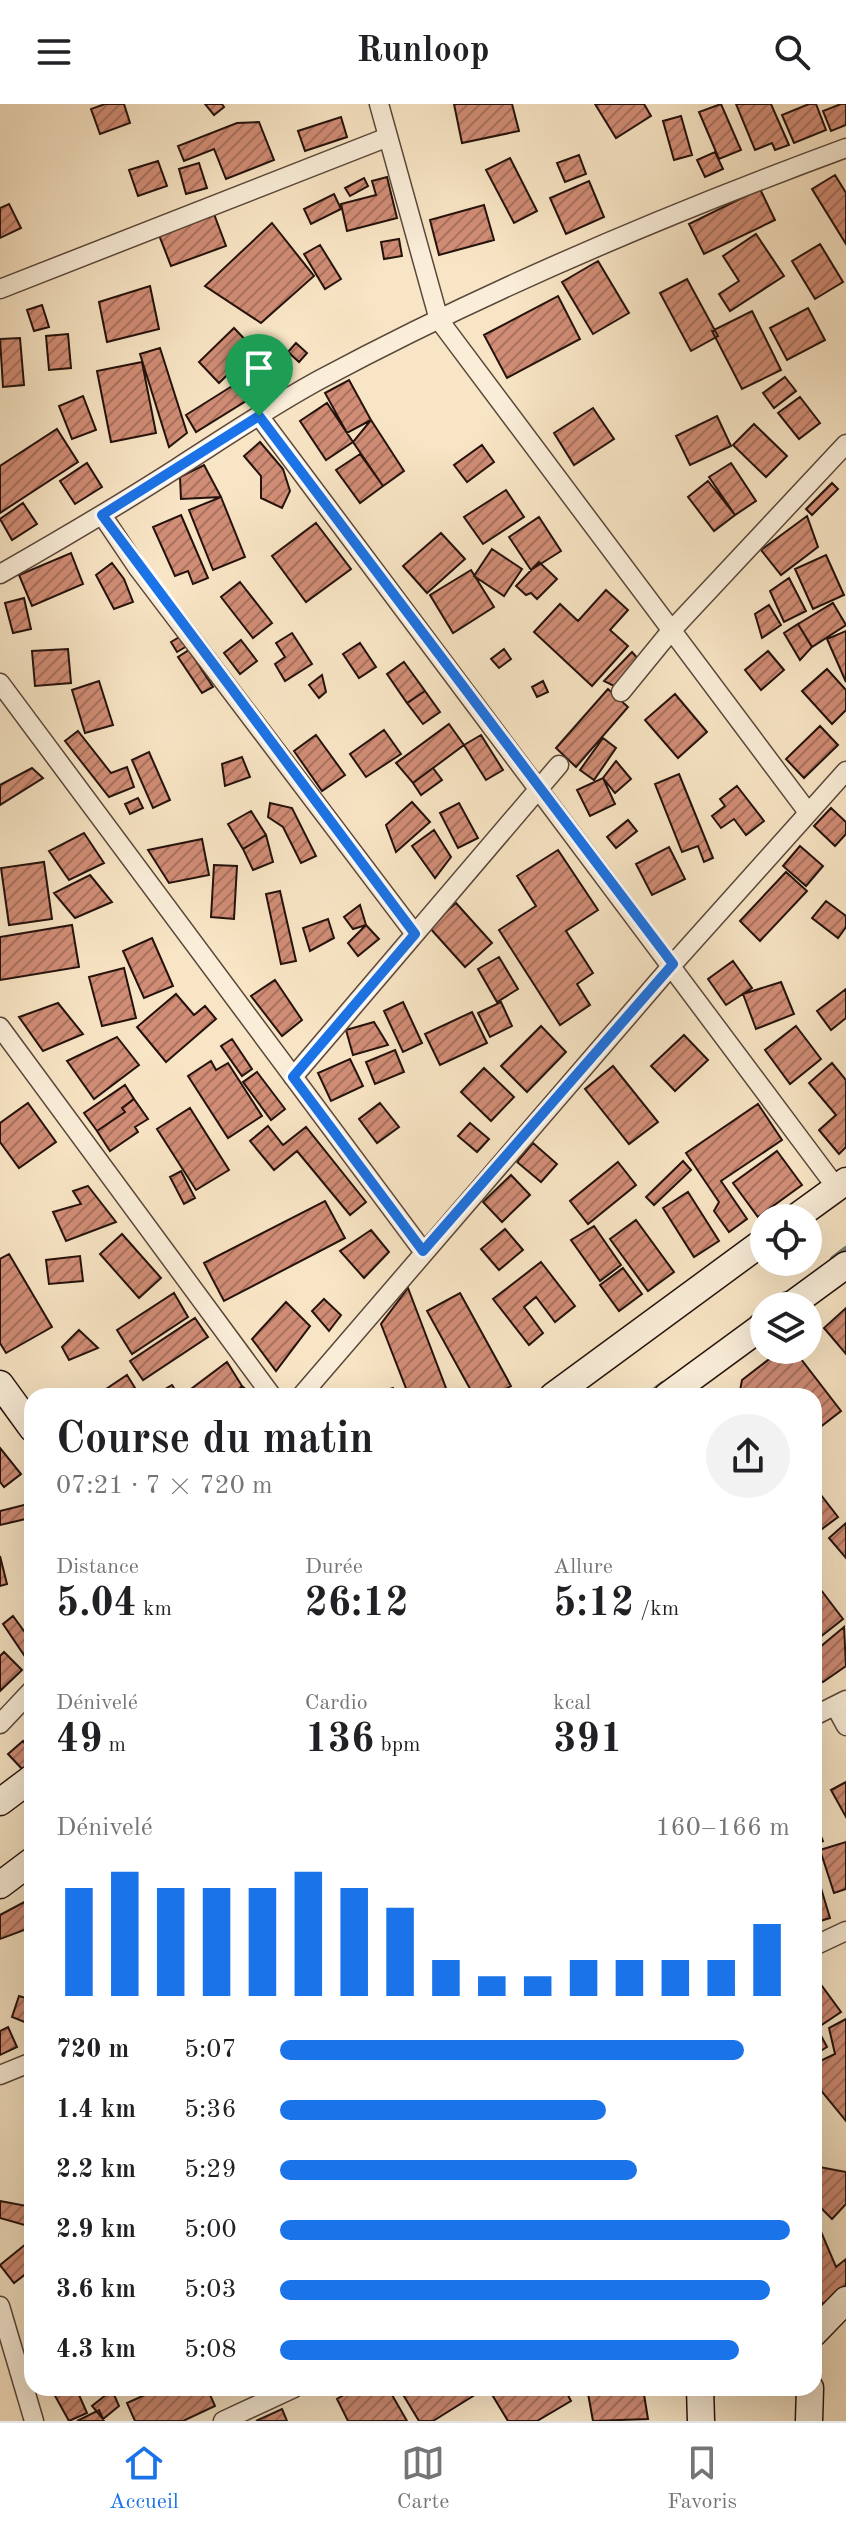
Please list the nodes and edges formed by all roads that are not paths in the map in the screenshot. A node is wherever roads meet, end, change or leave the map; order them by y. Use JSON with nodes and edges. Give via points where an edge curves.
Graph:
{"nodes":[{"id":1,"x":379,"y":104,"type":"edge"},
{"id":2,"x":388,"y":137,"type":"junction"},
{"id":3,"x":846,"y":148,"type":"edge"},
{"id":4,"x":0,"y":289,"type":"edge"},
{"id":5,"x":439,"y":320,"type":"junction"},
{"id":6,"x":259,"y":416,"type":"junction"},
{"id":7,"x":846,"y":444,"type":"edge"},
{"id":8,"x":102,"y":515,"type":"junction"},
{"id":9,"x":0,"y":574,"type":"edge"},
{"id":10,"x":670,"y":632,"type":"junction"},
{"id":11,"x":0,"y":683,"type":"edge"},
{"id":12,"x":621,"y":692,"type":"dead end"},
{"id":13,"x":559,"y":765,"type":"dead end"},
{"id":14,"x":846,"y":771,"type":"edge"},
{"id":15,"x":540,"y":787,"type":"junction"},
{"id":16,"x":807,"y":811,"type":"junction"},
{"id":17,"x":415,"y":934,"type":"junction"},
{"id":18,"x":673,"y":964,"type":"junction"},
{"id":19,"x":0,"y":1027,"type":"edge"},
{"id":20,"x":293,"y":1077,"type":"junction"},
{"id":21,"x":841,"y":1184,"type":"edge"},
{"id":22,"x":814,"y":1204,"type":"edge"},
{"id":23,"x":423,"y":1251,"type":"junction"},
{"id":24,"x":750,"y":1251,"type":"edge"},
{"id":25,"x":846,"y":1265,"type":"edge"},
{"id":26,"x":809,"y":1292,"type":"edge"},
{"id":27,"x":750,"y":1335,"type":"edge"},
{"id":28,"x":0,"y":1384,"type":"edge"},
{"id":29,"x":266,"y":1388,"type":"edge"},
{"id":30,"x":308,"y":1388,"type":"edge"},
{"id":31,"x":564,"y":1388,"type":"edge"},
{"id":32,"x":678,"y":1388,"type":"edge"},
{"id":33,"x":24,"y":1417,"type":"edge"},
{"id":34,"x":24,"y":1698,"type":"edge"},
{"id":35,"x":840,"y":1703,"type":"edge"},
{"id":36,"x":822,"y":1712,"type":"edge"},
{"id":37,"x":0,"y":1724,"type":"edge"},
{"id":38,"x":846,"y":1726,"type":"edge"},
{"id":39,"x":24,"y":1784,"type":"edge"},
{"id":40,"x":0,"y":1802,"type":"edge"},
{"id":41,"x":24,"y":1867,"type":"edge"},
{"id":42,"x":0,"y":1885,"type":"edge"},
{"id":43,"x":846,"y":1931,"type":"edge"},
{"id":44,"x":822,"y":1942,"type":"edge"},
{"id":45,"x":24,"y":2065,"type":"edge"},
{"id":46,"x":0,"y":2075,"type":"edge"},
{"id":47,"x":846,"y":2300,"type":"edge"},
{"id":48,"x":0,"y":2306,"type":"edge"},
{"id":49,"x":822,"y":2325,"type":"edge"},
{"id":50,"x":24,"y":2387,"type":"edge"},
{"id":51,"x":27,"y":2396,"type":"edge"},
{"id":52,"x":277,"y":2396,"type":"edge"},
{"id":53,"x":700,"y":2396,"type":"edge"},
{"id":54,"x":34,"y":2421,"type":"edge"},
{"id":55,"x":223,"y":2421,"type":"edge"},
{"id":56,"x":701,"y":2421,"type":"edge"}],
"edges":[{"from":1,"to":2,"type":"street"},
{"from":2,"to":4,"type":"street"},
{"from":2,"to":5,"type":"street"},
{"from":3,"to":5,"type":"street","via":[[685,209]]},
{"from":5,"to":6,"type":"street"},
{"from":5,"to":10,"type":"street"},
{"from":6,"to":8,"type":"street"},
{"from":6,"to":15,"type":"street"},
{"from":7,"to":10,"type":"street"},
{"from":8,"to":9,"type":"street"},
{"from":8,"to":17,"type":"street"},
{"from":10,"to":12,"type":"street"},
{"from":10,"to":16,"type":"street"},
{"from":11,"to":20,"type":"street"},
{"from":13,"to":15,"type":"street"},
{"from":14,"to":16,"type":"street"},
{"from":15,"to":17,"type":"street"},
{"from":15,"to":18,"type":"street"},
{"from":16,"to":18,"type":"street"},
{"from":17,"to":20,"type":"street"},
{"from":18,"to":21,"type":"street"},
{"from":18,"to":23,"type":"street"},
{"from":19,"to":29,"type":"street"},
{"from":20,"to":23,"type":"street"},
{"from":21,"to":22,"type":"main road"},
{"from":23,"to":30,"type":"street"},
{"from":24,"to":31,"type":"main road"},
{"from":25,"to":26,"type":"main road"},
{"from":27,"to":32,"type":"main road"},
{"from":28,"to":33,"type":"main road"},
{"from":34,"to":37,"type":"street"},
{"from":35,"to":36,"type":"street"},
{"from":35,"to":38,"type":"street"},
{"from":39,"to":40,"type":"main road"},
{"from":41,"to":42,"type":"main road"},
{"from":43,"to":44,"type":"street"},
{"from":45,"to":46,"type":"street"},
{"from":47,"to":49,"type":"main road"},
{"from":48,"to":50,"type":"street"},
{"from":51,"to":54,"type":"street"},
{"from":52,"to":55,"type":"street"},
{"from":53,"to":56,"type":"main road"}]}
